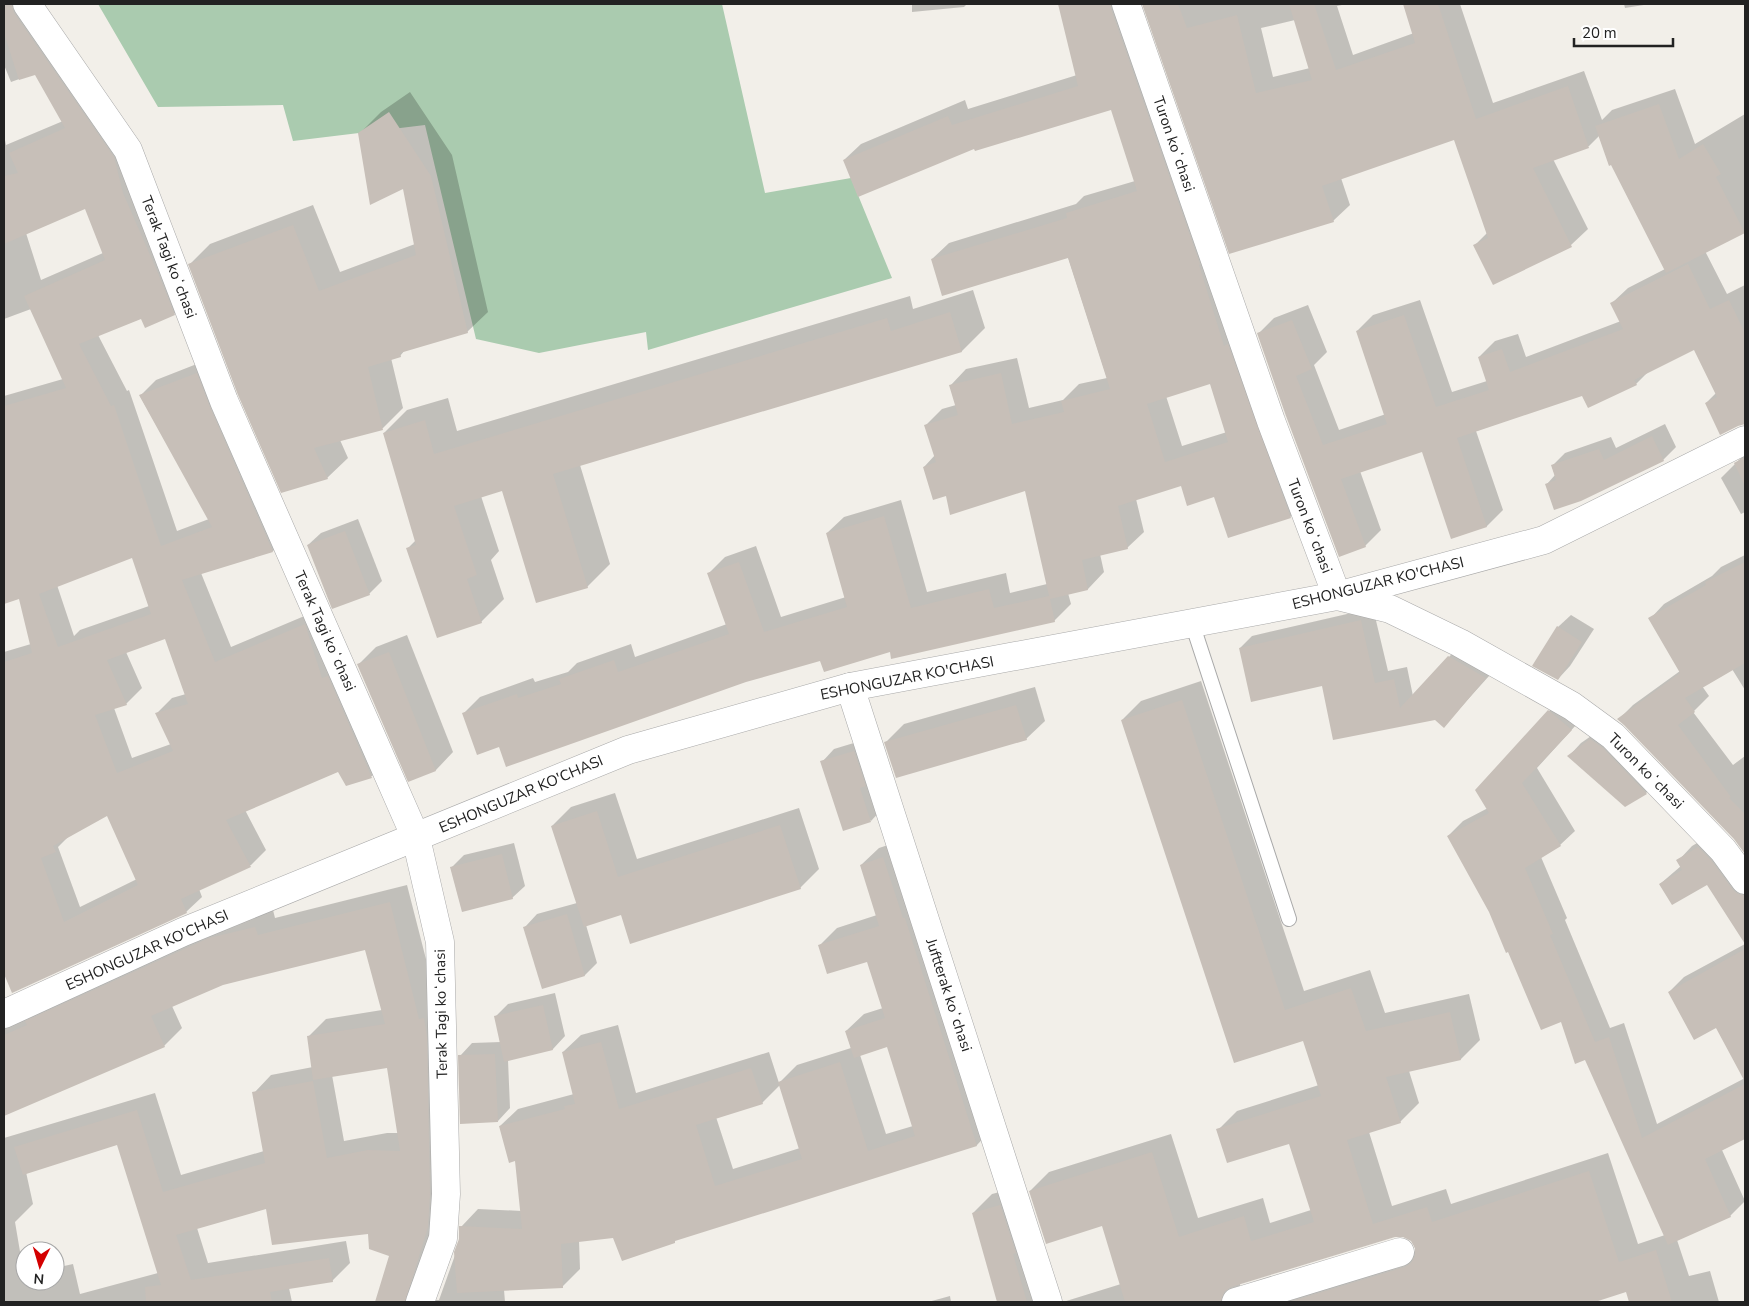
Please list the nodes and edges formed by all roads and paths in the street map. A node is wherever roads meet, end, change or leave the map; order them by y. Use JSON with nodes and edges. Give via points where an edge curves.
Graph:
{"nodes":[{"id":1,"x":27,"y":4,"type":"edge"},
{"id":2,"x":1126,"y":4,"type":"edge"},
{"id":3,"x":1745,"y":440,"type":"edge"},
{"id":4,"x":1337,"y":596,"type":"junction"},
{"id":5,"x":1192,"y":623,"type":"junction"},
{"id":6,"x":850,"y":687,"type":"junction"},
{"id":7,"x":416,"y":838,"type":"junction"},
{"id":8,"x":1745,"y":880,"type":"edge"},
{"id":9,"x":1289,"y":919,"type":"dead end"},
{"id":10,"x":4,"y":1014,"type":"edge"},
{"id":11,"x":1400,"y":1252,"type":"dead end"},
{"id":12,"x":420,"y":1302,"type":"edge"},
{"id":13,"x":1048,"y":1302,"type":"edge"},
{"id":14,"x":1236,"y":1302,"type":"edge"}],
"edges":[{"from":1,"to":7,"type":"street","name":"Terak Tagi koʻchasi","via":[[128,150],[224,401]]},
{"from":2,"to":4,"type":"street","name":"Turon koʻchasi","via":[[1270,421]]},
{"from":3,"to":4,"type":"street","name":"ESHONGUZAR KO'CHASI","via":[[1544,540]]},
{"from":4,"to":5,"type":"street","name":"ESHONGUZAR KO'CHASI"},
{"from":4,"to":8,"type":"street","name":"Turon koʻchasi","via":[[1390,609],[1460,643],[1572,706],[1614,736],[1723,850]]},
{"from":5,"to":6,"type":"street","name":"ESHONGUZAR KO'CHASI"},
{"from":5,"to":9,"type":"lane"},
{"from":6,"to":7,"type":"street","name":"ESHONGUZAR KO'CHASI","via":[[628,750]]},
{"from":6,"to":13,"type":"street","name":"Juftterak koʻchasi"},
{"from":7,"to":10,"type":"street","name":"ESHONGUZAR KO'CHASI","via":[[183,932]]},
{"from":7,"to":12,"type":"street","name":"Terak Tagi koʻchasi","via":[[440,942],[446,1194],[443,1238]]},
{"from":11,"to":14,"type":"street"}]}
